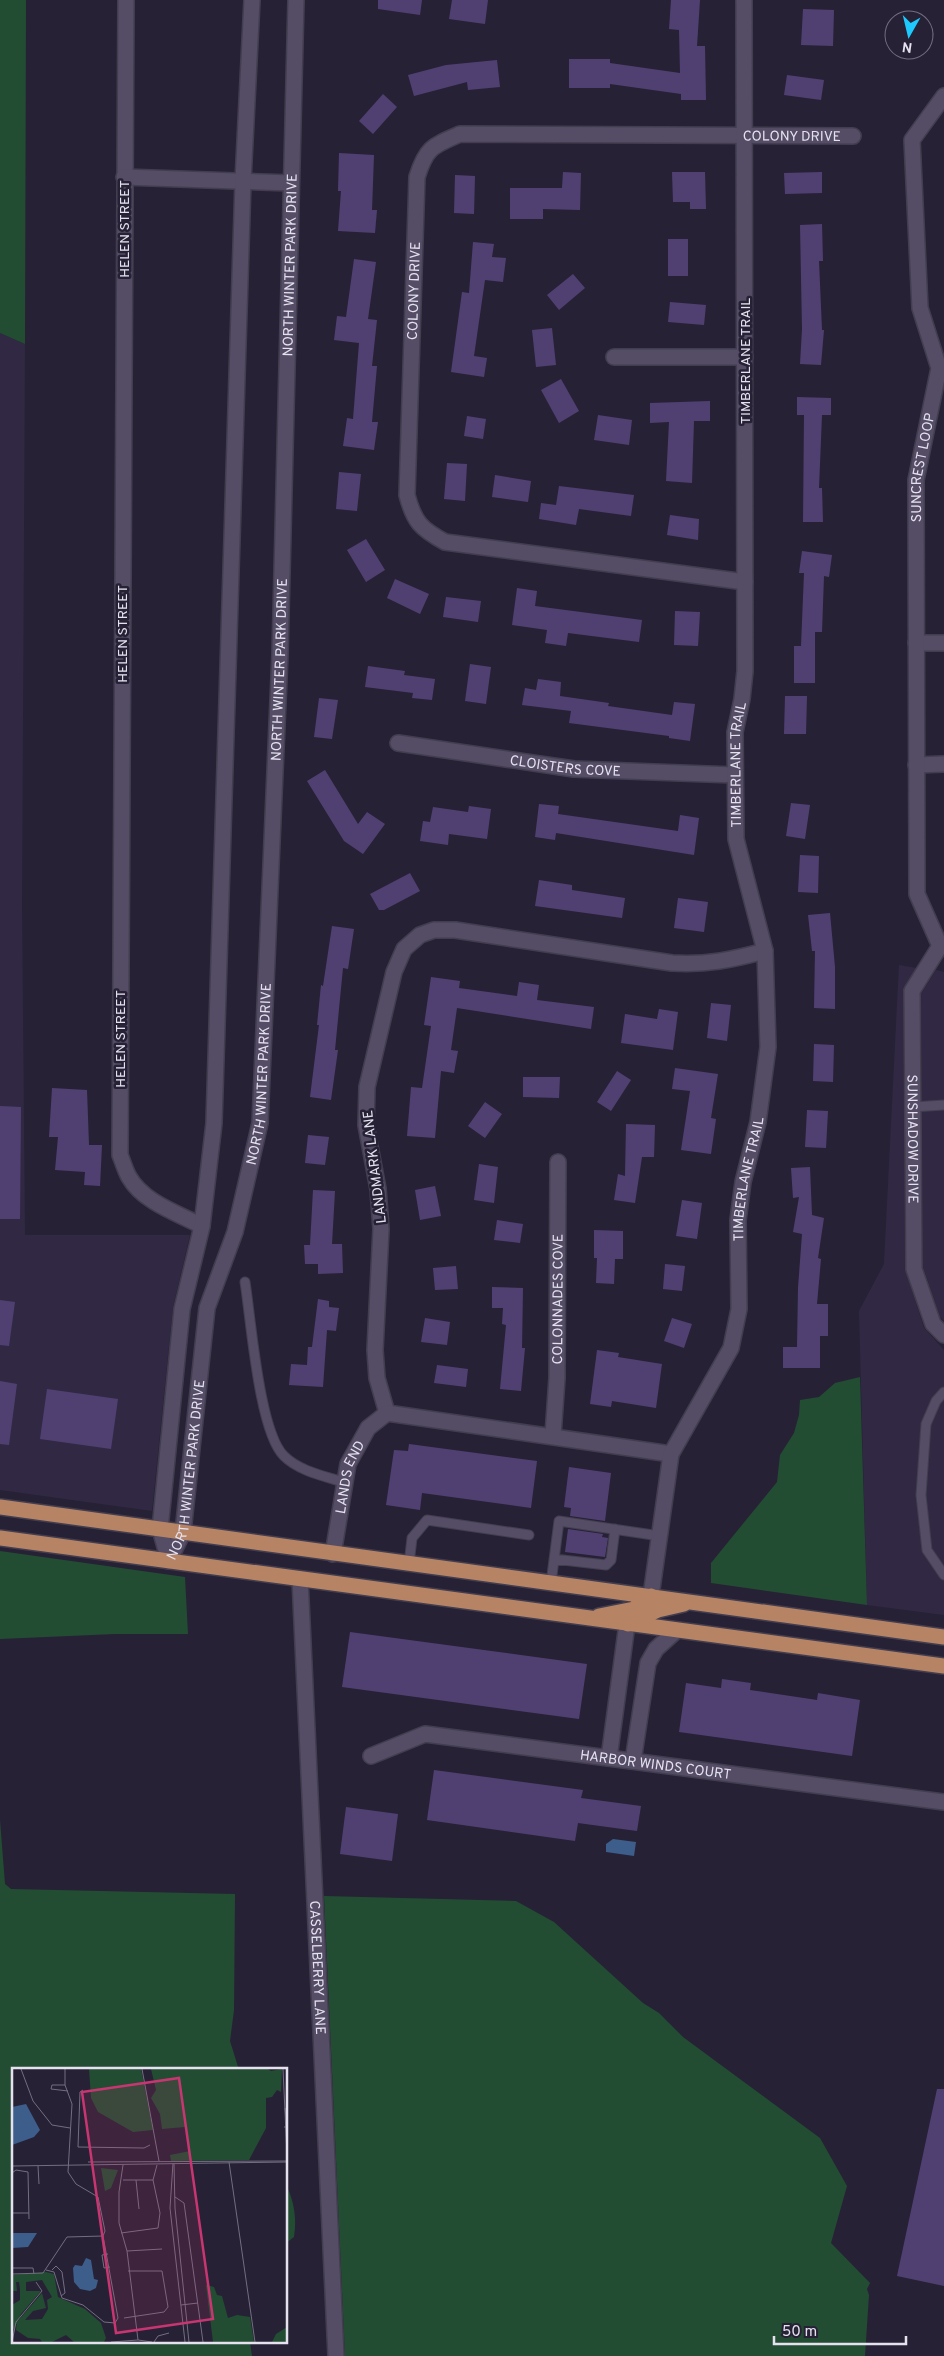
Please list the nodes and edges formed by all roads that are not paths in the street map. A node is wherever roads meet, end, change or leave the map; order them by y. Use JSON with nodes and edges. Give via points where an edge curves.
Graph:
{"nodes":[{"id":1,"x":126,"y":0,"type":"edge"},
{"id":2,"x":252,"y":0,"type":"edge"},
{"id":3,"x":296,"y":0,"type":"edge"},
{"id":4,"x":744,"y":0,"type":"edge"},
{"id":5,"x":944,"y":96,"type":"edge"},
{"id":6,"x":744,"y":136,"type":"junction"},
{"id":7,"x":853,"y":136,"type":"dead end"},
{"id":8,"x":124,"y":177,"type":"junction"},
{"id":9,"x":243,"y":181,"type":"junction"},
{"id":10,"x":291,"y":183,"type":"junction"},
{"id":11,"x":614,"y":357,"type":"dead end"},
{"id":12,"x":745,"y":357,"type":"junction"},
{"id":13,"x":745,"y":582,"type":"junction"},
{"id":14,"x":916,"y":643,"type":"junction"},
{"id":15,"x":944,"y":643,"type":"edge"},
{"id":16,"x":398,"y":743,"type":"dead end"},
{"id":17,"x":944,"y":764,"type":"edge"},
{"id":18,"x":916,"y":765,"type":"junction"},
{"id":19,"x":734,"y":775,"type":"junction"},
{"id":20,"x":942,"y":946,"type":"edge"},
{"id":21,"x":765,"y":951,"type":"junction"},
{"id":22,"x":944,"y":1105,"type":"edge"},
{"id":23,"x":913,"y":1107,"type":"junction"},
{"id":24,"x":558,"y":1162,"type":"dead end"},
{"id":25,"x":202,"y":1226,"type":"junction"},
{"id":26,"x":245,"y":1282,"type":"dead end"},
{"id":27,"x":944,"y":1335,"type":"edge"},
{"id":28,"x":944,"y":1392,"type":"edge"},
{"id":29,"x":387,"y":1413,"type":"junction"},
{"id":30,"x":553,"y":1435,"type":"junction"},
{"id":31,"x":672,"y":1454,"type":"junction"},
{"id":32,"x":344,"y":1482,"type":"junction"},
{"id":33,"x":0,"y":1507,"type":"edge"},
{"id":34,"x":588,"y":1525,"type":"junction"},
{"id":35,"x":160,"y":1529,"type":"junction"},
{"id":36,"x":615,"y":1529,"type":"junction"},
{"id":37,"x":183,"y":1532,"type":"junction"},
{"id":38,"x":530,"y":1535,"type":"dead end"},
{"id":39,"x":586,"y":1535,"type":"dead end"},
{"id":40,"x":660,"y":1536,"type":"junction"},
{"id":41,"x":0,"y":1538,"type":"edge"},
{"id":42,"x":333,"y":1554,"type":"junction"},
{"id":43,"x":554,"y":1559,"type":"junction"},
{"id":44,"x":169,"y":1561,"type":"junction"},
{"id":45,"x":409,"y":1564,"type":"junction"},
{"id":46,"x":944,"y":1575,"type":"edge"},
{"id":47,"x":300,"y":1579,"type":"junction"},
{"id":48,"x":551,"y":1583,"type":"junction"},
{"id":49,"x":650,"y":1596,"type":"junction"},
{"id":50,"x":692,"y":1603,"type":"junction"},
{"id":51,"x":586,"y":1618,"type":"junction"},
{"id":52,"x":627,"y":1624,"type":"junction"},
{"id":53,"x":677,"y":1630,"type":"junction"},
{"id":54,"x":944,"y":1637,"type":"edge"},
{"id":55,"x":944,"y":1666,"type":"edge"},
{"id":56,"x":617,"y":1699,"type":"junction"},
{"id":57,"x":642,"y":1702,"type":"junction"},
{"id":58,"x":371,"y":1756,"type":"dead end"},
{"id":59,"x":609,"y":1758,"type":"junction"},
{"id":60,"x":633,"y":1761,"type":"junction"},
{"id":61,"x":944,"y":1802,"type":"edge"},
{"id":62,"x":336,"y":2356,"type":"edge"}],
"edges":[{"from":1,"to":8,"type":"street","name":"HELEN STREET"},
{"from":2,"to":9,"type":"street","name":"NORTH WINTER PARK DRIVE"},
{"from":3,"to":10,"type":"street","name":"NORTH WINTER PARK DRIVE"},
{"from":4,"to":6,"type":"street","name":"TIMBERLANE TRAIL"},
{"from":5,"to":14,"type":"street","name":"SUNCREST LOOP","via":[[912,140],[920,308],[939,368],[916,480]]},
{"from":6,"to":7,"type":"street","name":"COLONY DRIVE"},
{"from":6,"to":12,"type":"street","name":"TIMBERLANE TRAIL"},
{"from":6,"to":13,"type":"street","name":"COLONY DRIVE","via":[[460,134],[438,143],[424,156],[417,177],[407,495],[412,513],[424,530],[445,542]]},
{"from":8,"to":9,"type":"street"},
{"from":8,"to":25,"type":"street","name":"HELEN STREET","via":[[120,1155],[128,1177],[138,1190]]},
{"from":9,"to":10,"type":"street"},
{"from":9,"to":25,"type":"street","name":"NORTH WINTER PARK DRIVE","via":[[214,1123]]},
{"from":10,"to":37,"type":"street","name":"NORTH WINTER PARK DRIVE","via":[[280,654],[260,1122],[235,1232],[207,1308]]},
{"from":11,"to":12,"type":"street"},
{"from":12,"to":13,"type":"street","name":"TIMBERLANE TRAIL"},
{"from":13,"to":19,"type":"street","name":"TIMBERLANE TRAIL","via":[[745,671],[735,732]]},
{"from":14,"to":15,"type":"street"},
{"from":14,"to":18,"type":"street","name":"SUNCREST LOOP"},
{"from":16,"to":19,"type":"street","name":"CLOISTERS COVE","via":[[574,769]]},
{"from":17,"to":18,"type":"street"},
{"from":18,"to":20,"type":"street","name":"SUNCREST LOOP","via":[[917,894]]},
{"from":19,"to":21,"type":"street","name":"TIMBERLANE TRAIL","via":[[736,839]]},
{"from":20,"to":23,"type":"street","name":"SUNSHADOW DRIVE","via":[[912,991]]},
{"from":21,"to":29,"type":"street","name":"LANDMARK LANE","via":[[701,965],[455,930],[434,930],[420,935],[404,949],[394,972],[367,1088],[366,1124],[378,1189],[381,1229],[375,1350],[377,1378]]},
{"from":21,"to":31,"type":"street","name":"TIMBERLANE TRAIL","via":[[768,1047],[758,1122],[743,1182],[738,1220],[739,1309],[731,1348]]},
{"from":22,"to":23,"type":"lane"},
{"from":23,"to":27,"type":"street","name":"SUNSHADOW DRIVE","via":[[914,1269],[932,1324]]},
{"from":24,"to":30,"type":"street","name":"COLONNADES COVE","via":[[557,1378]]},
{"from":25,"to":35,"type":"street","name":"NORTH WINTER PARK DRIVE","via":[[182,1309]]},
{"from":26,"to":32,"type":"lane","via":[[264,1411],[271,1435],[283,1456],[301,1468]]},
{"from":28,"to":46,"type":"lane","via":[[936,1400],[926,1424],[921,1495],[927,1550]]},
{"from":29,"to":30,"type":"street"},
{"from":29,"to":32,"type":"street","name":"LANDS END","via":[[368,1428],[348,1464]]},
{"from":30,"to":31,"type":"street"},
{"from":31,"to":40,"type":"street","name":"TIMBERLANE TRAIL"},
{"from":32,"to":42,"type":"street","name":"LANDS END"},
{"from":33,"to":35,"type":"main road"},
{"from":34,"to":36,"type":"lane"},
{"from":34,"to":39,"type":"lane"},
{"from":34,"to":43,"type":"lane","via":[[559,1521]]},
{"from":35,"to":37,"type":"main road"},
{"from":35,"to":44,"type":"street","name":"NORTH WINTER PARK DRIVE"},
{"from":36,"to":40,"type":"lane"},
{"from":36,"to":43,"type":"lane","via":[[611,1560],[606,1565],[583,1559]]},
{"from":37,"to":42,"type":"main road"},
{"from":37,"to":44,"type":"street","name":"NORTH WINTER PARK DRIVE"},
{"from":38,"to":45,"type":"lane","via":[[427,1520],[412,1538]]},
{"from":40,"to":49,"type":"street","name":"TIMBERLANE TRAIL"},
{"from":41,"to":44,"type":"main road"},
{"from":42,"to":45,"type":"main road"},
{"from":43,"to":48,"type":"lane"},
{"from":44,"to":47,"type":"main road"},
{"from":45,"to":48,"type":"main road"},
{"from":47,"to":51,"type":"main road"},
{"from":47,"to":62,"type":"street","name":"CASSELBERRY LANE"},
{"from":48,"to":49,"type":"main road"},
{"from":49,"to":50,"type":"main road"},
{"from":49,"to":51,"type":"main road","via":[[634,1609]]},
{"from":50,"to":52,"type":"main road","via":[[658,1610]]},
{"from":50,"to":54,"type":"main road"},
{"from":51,"to":52,"type":"main road"},
{"from":52,"to":53,"type":"main road"},
{"from":52,"to":56,"type":"street"},
{"from":53,"to":55,"type":"main road"},
{"from":53,"to":57,"type":"street","via":[[656,1649],[648,1663]]},
{"from":56,"to":57,"type":"street"},
{"from":56,"to":59,"type":"street"},
{"from":57,"to":60,"type":"street"},
{"from":58,"to":59,"type":"street","name":"HARBOR WINDS COURT","via":[[425,1734]]},
{"from":59,"to":60,"type":"street","name":"HARBOR WINDS COURT"},
{"from":60,"to":61,"type":"street","name":"HARBOR WINDS COURT"}]}
